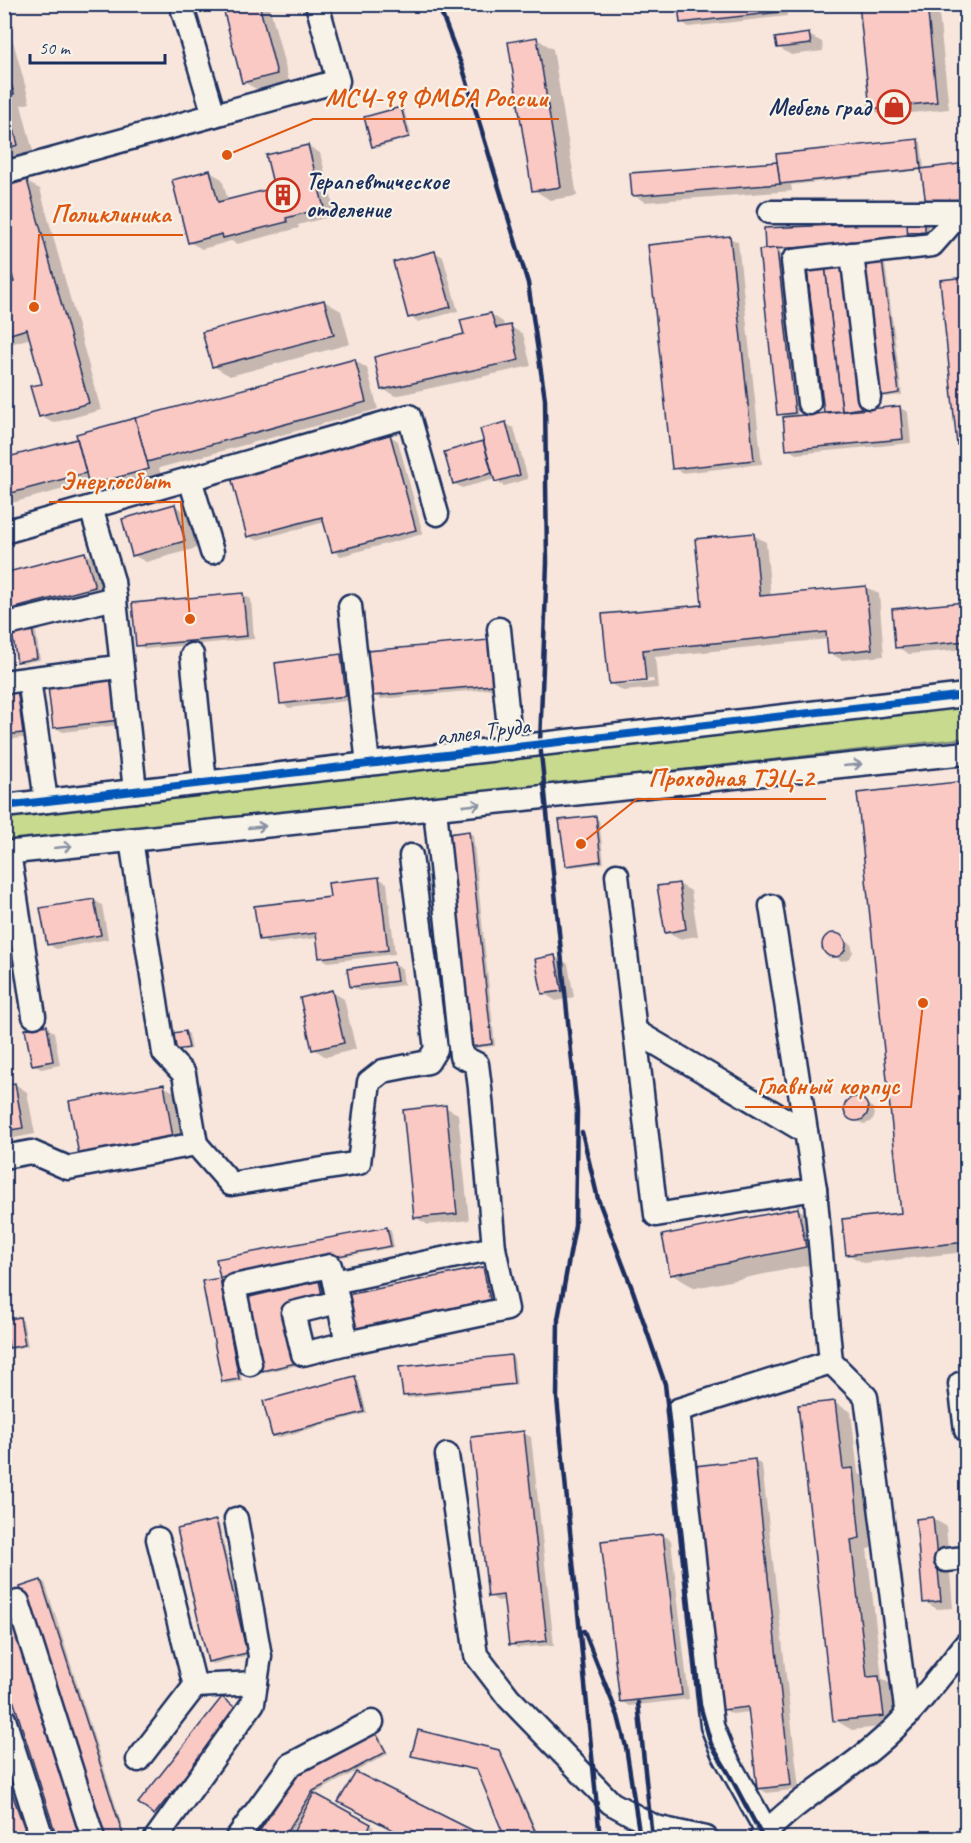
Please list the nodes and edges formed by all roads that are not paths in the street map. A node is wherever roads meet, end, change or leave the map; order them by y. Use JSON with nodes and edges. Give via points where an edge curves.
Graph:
{"nodes":[{"id":1,"x":181,"y":4,"type":"edge"},
{"id":2,"x":317,"y":4,"type":"edge"},
{"id":3,"x":214,"y":115,"type":"junction"},
{"id":4,"x":4,"y":173,"type":"edge"},
{"id":5,"x":770,"y":212,"type":"dead end"},
{"id":6,"x":964,"y":212,"type":"edge"},
{"id":7,"x":852,"y":254,"type":"junction"},
{"id":8,"x":869,"y":397,"type":"dead end"},
{"id":9,"x":809,"y":404,"type":"dead end"},
{"id":10,"x":190,"y":479,"type":"junction"},
{"id":11,"x":91,"y":508,"type":"junction"},
{"id":12,"x":437,"y":514,"type":"dead end"},
{"id":13,"x":4,"y":532,"type":"edge"},
{"id":14,"x":212,"y":552,"type":"dead end"},
{"id":15,"x":115,"y":598,"type":"junction"},
{"id":16,"x":350,"y":606,"type":"dead end"},
{"id":17,"x":4,"y":625,"type":"edge"},
{"id":18,"x":499,"y":629,"type":"dead end"},
{"id":19,"x":192,"y":655,"type":"dead end"},
{"id":20,"x":110,"y":668,"type":"dead end"},
{"id":21,"x":29,"y":679,"type":"junction"},
{"id":22,"x":4,"y":682,"type":"edge"},
{"id":23,"x":966,"y":695,"type":"edge"},
{"id":24,"x":511,"y":747,"type":"junction"},
{"id":25,"x":966,"y":753,"type":"edge"},
{"id":26,"x":368,"y":764,"type":"junction"},
{"id":27,"x":205,"y":783,"type":"junction"},
{"id":28,"x":135,"y":791,"type":"junction"},
{"id":29,"x":45,"y":801,"type":"junction"},
{"id":30,"x":4,"y":806,"type":"edge"},
{"id":31,"x":435,"y":809,"type":"junction"},
{"id":32,"x":131,"y":840,"type":"junction"},
{"id":33,"x":7,"y":853,"type":"edge"},
{"id":34,"x":411,"y":856,"type":"dead end"},
{"id":35,"x":617,"y":875,"type":"dead end"},
{"id":36,"x":771,"y":906,"type":"dead end"},
{"id":37,"x":34,"y":1016,"type":"dead end"},
{"id":38,"x":635,"y":1031,"type":"junction"},
{"id":39,"x":806,"y":1132,"type":"junction"},
{"id":40,"x":196,"y":1144,"type":"junction"},
{"id":41,"x":4,"y":1157,"type":"edge"},
{"id":42,"x":815,"y":1190,"type":"junction"},
{"id":43,"x":494,"y":1248,"type":"junction"},
{"id":44,"x":336,"y":1292,"type":"junction"},
{"id":45,"x":347,"y":1343,"type":"junction"},
{"id":46,"x":831,"y":1362,"type":"junction"},
{"id":47,"x":250,"y":1364,"type":"dead end"},
{"id":48,"x":960,"y":1384,"type":"dead end"},
{"id":49,"x":966,"y":1430,"type":"edge"},
{"id":50,"x":447,"y":1455,"type":"dead end"},
{"id":51,"x":236,"y":1519,"type":"dead end"},
{"id":52,"x":158,"y":1539,"type":"dead end"},
{"id":53,"x":18,"y":1602,"type":"dead end"},
{"id":54,"x":966,"y":1644,"type":"edge"},
{"id":55,"x":256,"y":1683,"type":"junction"},
{"id":56,"x":195,"y":1686,"type":"junction"},
{"id":57,"x":907,"y":1716,"type":"junction"},
{"id":58,"x":4,"y":1719,"type":"edge"},
{"id":59,"x":372,"y":1722,"type":"dead end"},
{"id":60,"x":138,"y":1760,"type":"dead end"},
{"id":61,"x":764,"y":1835,"type":"edge"},
{"id":62,"x":42,"y":1839,"type":"edge"},
{"id":63,"x":93,"y":1839,"type":"edge"},
{"id":64,"x":156,"y":1839,"type":"edge"},
{"id":65,"x":237,"y":1839,"type":"edge"},
{"id":66,"x":706,"y":1839,"type":"edge"}],
"edges":[{"from":1,"to":3,"type":"street"},
{"from":2,"to":3,"type":"street","via":[[338,81]]},
{"from":3,"to":4,"type":"street"},
{"from":5,"to":6,"type":"street"},
{"from":6,"to":7,"type":"street","via":[[932,245]]},
{"from":7,"to":8,"type":"street"},
{"from":7,"to":9,"type":"street","via":[[793,261]]},
{"from":10,"to":11,"type":"street"},
{"from":10,"to":12,"type":"street","via":[[409,416]]},
{"from":10,"to":14,"type":"street"},
{"from":11,"to":13,"type":"street"},
{"from":11,"to":15,"type":"street"},
{"from":15,"to":17,"type":"street"},
{"from":15,"to":28,"type":"street"},
{"from":16,"to":26,"type":"street"},
{"from":18,"to":24,"type":"street"},
{"from":19,"to":27,"type":"street"},
{"from":20,"to":21,"type":"street"},
{"from":21,"to":22,"type":"street"},
{"from":21,"to":29,"type":"street"},
{"from":23,"to":24,"type":"street","name":"аллея Труда"},
{"from":24,"to":26,"type":"street","name":"аллея Труда"},
{"from":31,"to":25,"type":"street","one_way":true},
{"from":26,"to":27,"type":"street","name":"аллея Труда"},
{"from":27,"to":28,"type":"street","name":"аллея Труда"},
{"from":28,"to":29,"type":"street","name":"аллея Труда"},
{"from":29,"to":30,"type":"street","name":"аллея Труда"},
{"from":32,"to":31,"type":"street","one_way":true},
{"from":31,"to":43,"type":"street","via":[[461,1056],[477,1064]]},
{"from":33,"to":32,"type":"street","one_way":true},
{"from":32,"to":40,"type":"street","via":[[164,1053],[184,1074]]},
{"from":33,"to":37,"type":"street"},
{"from":34,"to":40,"type":"street","via":[[436,1048],[428,1062],[383,1071],[369,1082],[359,1163],[231,1184]]},
{"from":35,"to":38,"type":"street"},
{"from":36,"to":39,"type":"street"},
{"from":38,"to":39,"type":"street"},
{"from":38,"to":42,"type":"street","via":[[656,1215]]},
{"from":39,"to":42,"type":"street"},
{"from":40,"to":41,"type":"street","via":[[68,1168],[31,1152]]},
{"from":42,"to":46,"type":"street"},
{"from":43,"to":44,"type":"street"},
{"from":43,"to":45,"type":"street","via":[[507,1309]]},
{"from":44,"to":45,"type":"street"},
{"from":44,"to":45,"type":"street","via":[[293,1313],[303,1354]]},
{"from":44,"to":47,"type":"street","via":[[330,1266],[234,1286]]},
{"from":46,"to":57,"type":"street","via":[[866,1397]]},
{"from":46,"to":61,"type":"street","via":[[678,1410],[712,1726]]},
{"from":48,"to":49,"type":"street"},
{"from":50,"to":66,"type":"street","via":[[476,1655],[509,1698],[611,1803],[655,1827]]},
{"from":51,"to":55,"type":"street","via":[[260,1656]]},
{"from":52,"to":56,"type":"street"},
{"from":53,"to":63,"type":"street"},
{"from":54,"to":57,"type":"street"},
{"from":55,"to":56,"type":"street"},
{"from":55,"to":64,"type":"street","via":[[253,1703]]},
{"from":56,"to":60,"type":"street"},
{"from":57,"to":61,"type":"street"},
{"from":58,"to":62,"type":"street"},
{"from":59,"to":65,"type":"street","via":[[290,1765]]}]}
